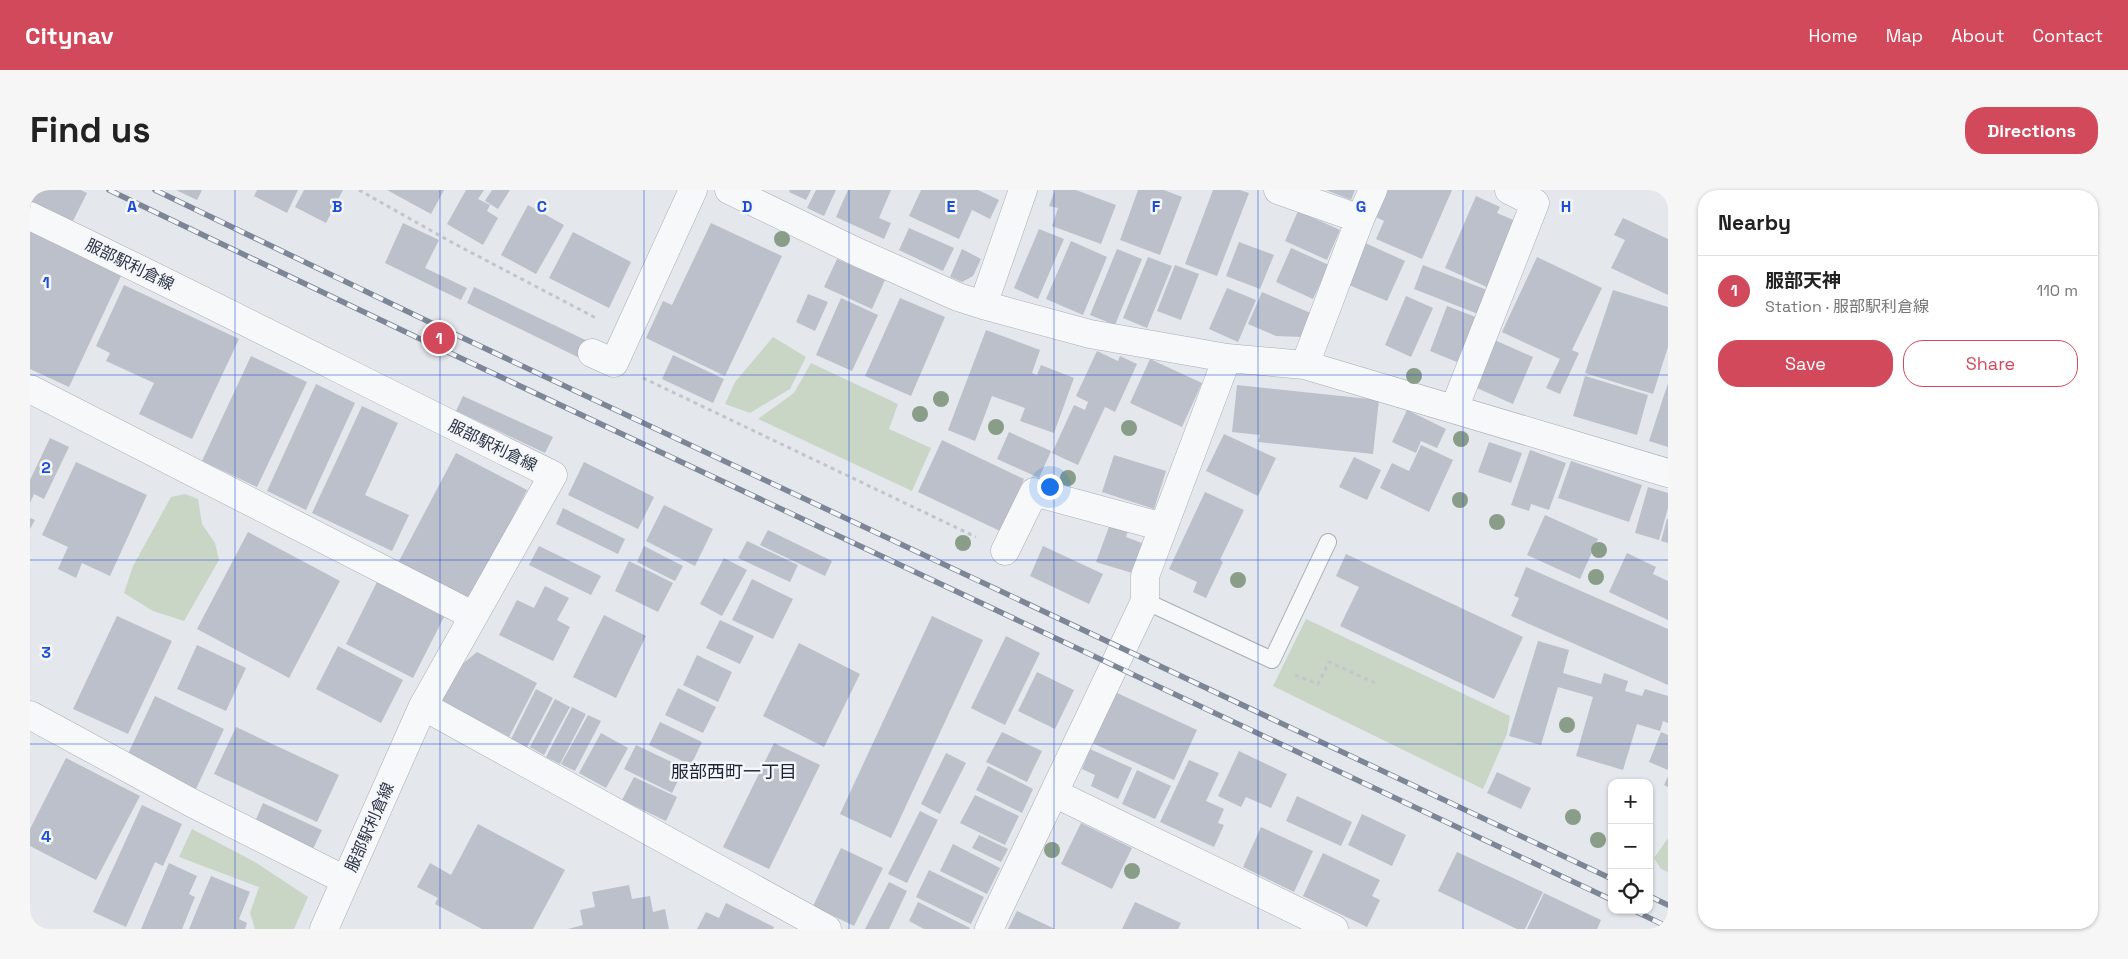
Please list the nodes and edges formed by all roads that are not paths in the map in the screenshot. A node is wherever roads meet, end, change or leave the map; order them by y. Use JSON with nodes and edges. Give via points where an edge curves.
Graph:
{"nodes":[{"id":1,"x":693,"y":190,"type":"edge"},
{"id":2,"x":729,"y":190,"type":"edge"},
{"id":3,"x":1023,"y":190,"type":"edge"},
{"id":4,"x":1278,"y":190,"type":"edge"},
{"id":5,"x":1373,"y":190,"type":"edge"},
{"id":6,"x":1509,"y":190,"type":"edge"},
{"id":7,"x":30,"y":216,"type":"edge"},
{"id":8,"x":1360,"y":219,"type":"junction"},
{"id":9,"x":983,"y":306,"type":"junction"},
{"id":10,"x":603,"y":358,"type":"road end"},
{"id":11,"x":1227,"y":358,"type":"junction"},
{"id":12,"x":1305,"y":365,"type":"junction"},
{"id":13,"x":30,"y":389,"type":"edge"},
{"id":14,"x":1454,"y":409,"type":"junction"},
{"id":15,"x":1668,"y":473,"type":"edge"},
{"id":16,"x":1163,"y":527,"type":"junction"},
{"id":17,"x":1328,"y":542,"type":"dead end"},
{"id":18,"x":1005,"y":551,"type":"road end"},
{"id":19,"x":1145,"y":601,"type":"junction"},
{"id":20,"x":472,"y":615,"type":"junction"},
{"id":21,"x":423,"y":706,"type":"junction"},
{"id":22,"x":30,"y":715,"type":"edge"},
{"id":23,"x":1054,"y":793,"type":"junction"},
{"id":24,"x":345,"y":880,"type":"junction"},
{"id":25,"x":324,"y":929,"type":"edge"},
{"id":26,"x":827,"y":929,"type":"edge"},
{"id":27,"x":989,"y":929,"type":"edge"},
{"id":28,"x":1334,"y":929,"type":"edge"}],
"edges":[{"from":1,"to":10,"type":"street","via":[[628,332]]},
{"from":2,"to":9,"type":"street","via":[[857,252]]},
{"from":3,"to":9,"type":"street"},
{"from":4,"to":8,"type":"street"},
{"from":5,"to":8,"type":"street"},
{"from":6,"to":14,"type":"street","via":[[1535,202]]},
{"from":7,"to":20,"type":"street","name":"服部駅利倉線","via":[[553,475]]},
{"from":8,"to":12,"type":"street"},
{"from":9,"to":11,"type":"street","via":[[1090,334]]},
{"from":11,"to":12,"type":"street"},
{"from":11,"to":16,"type":"street"},
{"from":12,"to":14,"type":"street"},
{"from":13,"to":20,"type":"street"},
{"from":14,"to":15,"type":"street"},
{"from":16,"to":18,"type":"street","via":[[1034,492]]},
{"from":16,"to":19,"type":"street","via":[[1145,576]]},
{"from":17,"to":19,"type":"lane","via":[[1272,660]]},
{"from":19,"to":23,"type":"street"},
{"from":20,"to":21,"type":"street","name":"服部駅利倉線"},
{"from":21,"to":24,"type":"street","name":"服部駅利倉線"},
{"from":21,"to":26,"type":"street"},
{"from":22,"to":24,"type":"street","via":[[192,803]]},
{"from":23,"to":27,"type":"street"},
{"from":23,"to":28,"type":"street"},
{"from":24,"to":25,"type":"street","name":"服部駅利倉線"}]}
